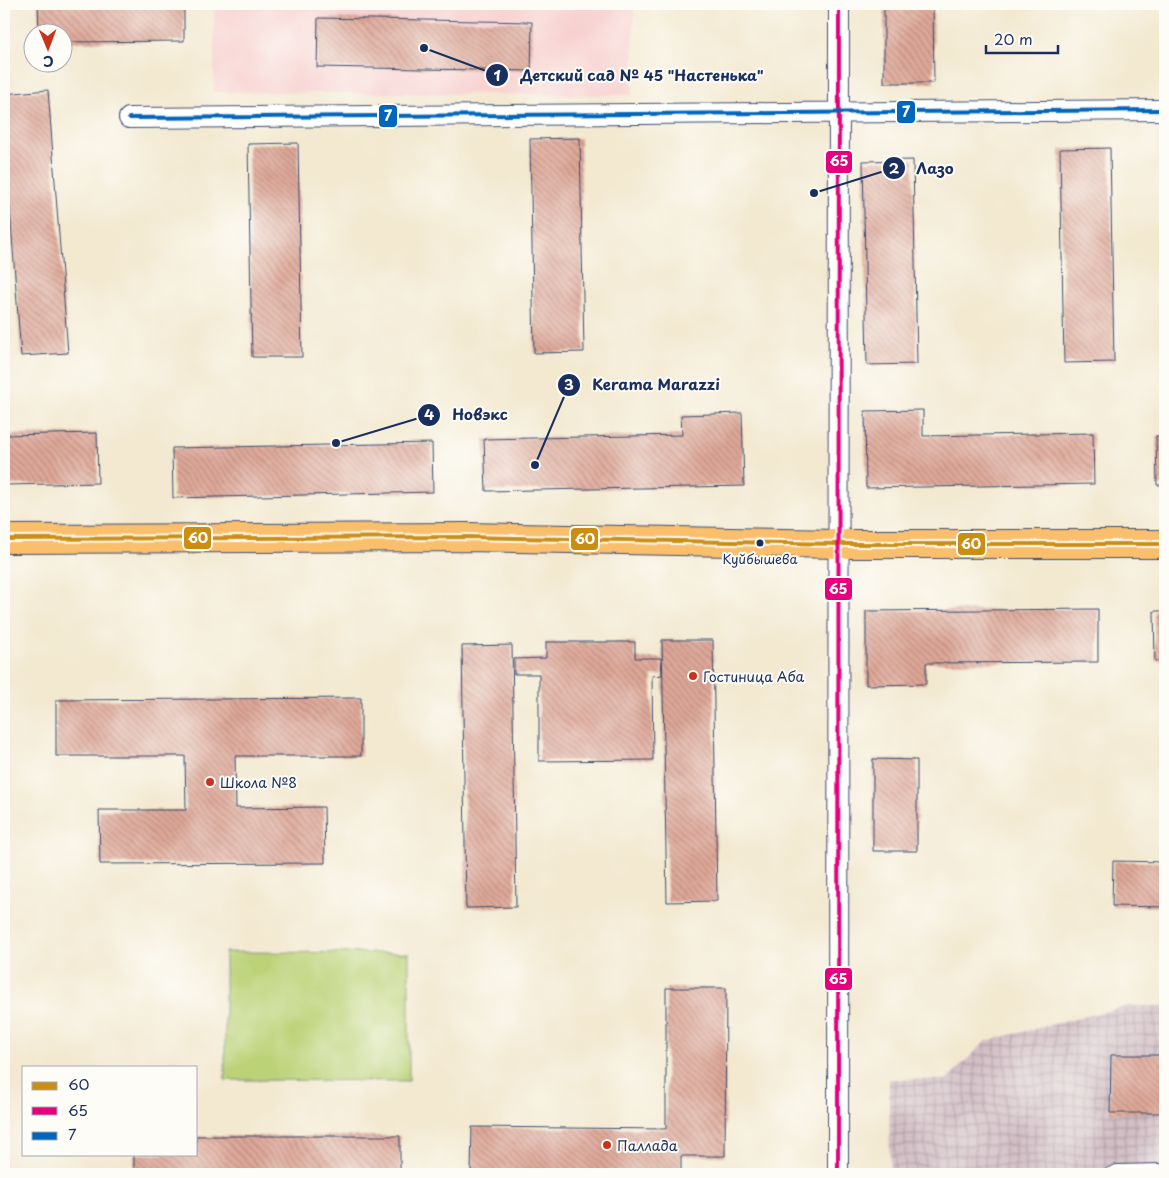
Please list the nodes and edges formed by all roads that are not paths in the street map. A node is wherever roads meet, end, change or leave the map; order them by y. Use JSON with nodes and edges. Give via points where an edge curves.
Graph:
{"nodes":[{"id":1,"x":839,"y":4,"type":"edge"},
{"id":2,"x":1165,"y":110,"type":"edge"},
{"id":3,"x":839,"y":112,"type":"junction"},
{"id":4,"x":129,"y":118,"type":"dead end"},
{"id":5,"x":4,"y":539,"type":"edge"},
{"id":6,"x":840,"y":544,"type":"junction"},
{"id":7,"x":1165,"y":544,"type":"edge"},
{"id":8,"x":1165,"y":1169,"type":"edge"},
{"id":9,"x":838,"y":1174,"type":"edge"},
{"id":10,"x":1107,"y":1174,"type":"edge"}],
"edges":[{"from":1,"to":3,"type":"street"},
{"from":2,"to":3,"type":"street"},
{"from":3,"to":4,"type":"street"},
{"from":3,"to":6,"type":"street"},
{"from":5,"to":6,"type":"main road","via":[[467,537]]},
{"from":6,"to":7,"type":"main road"},
{"from":6,"to":9,"type":"street"},
{"from":8,"to":10,"type":"lane","via":[[1117,1170]]}]}
